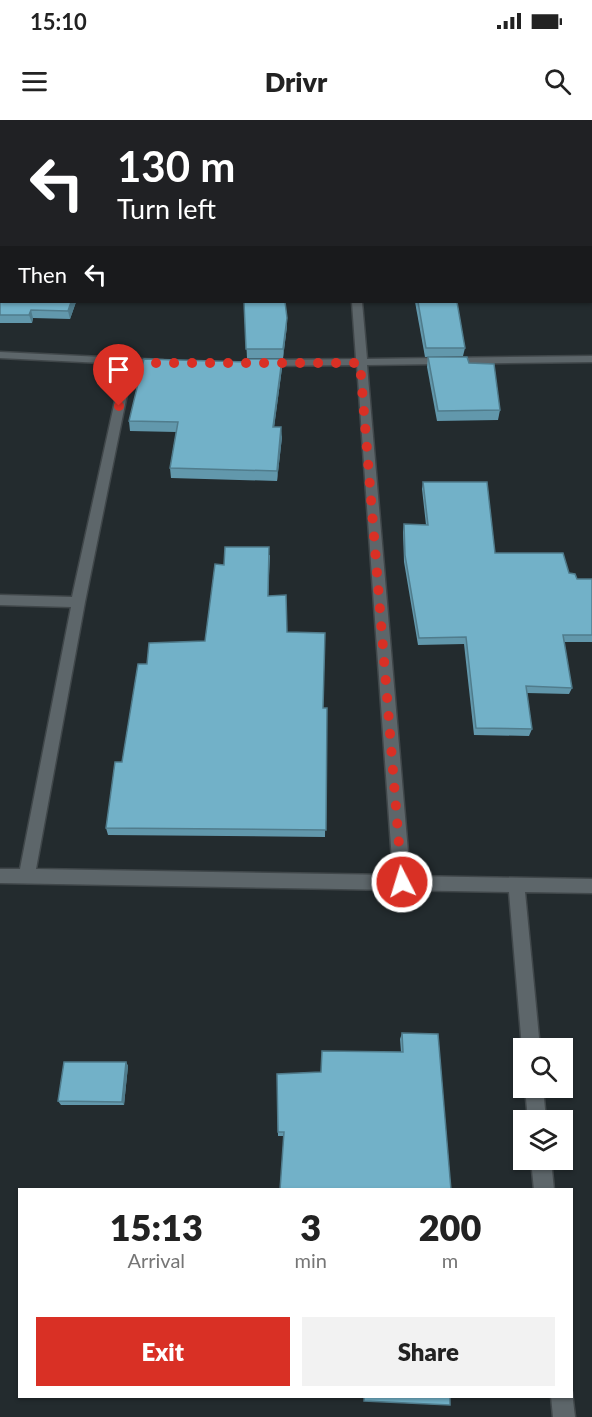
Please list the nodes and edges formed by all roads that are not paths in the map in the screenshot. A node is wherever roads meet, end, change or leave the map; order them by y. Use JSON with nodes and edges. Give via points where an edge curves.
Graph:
{"nodes":[{"id":1,"x":357,"y":303,"type":"edge"},
{"id":2,"x":0,"y":355,"type":"edge"},
{"id":3,"x":592,"y":359,"type":"edge"},
{"id":4,"x":128,"y":363,"type":"junction"},
{"id":5,"x":174,"y":363,"type":"edge"},
{"id":6,"x":256,"y":363,"type":"edge"},
{"id":7,"x":360,"y":363,"type":"junction"},
{"id":8,"x":0,"y":600,"type":"edge"},
{"id":9,"x":78,"y":602,"type":"junction"},
{"id":10,"x":0,"y":876,"type":"edge"},
{"id":11,"x":27,"y":877,"type":"junction"},
{"id":12,"x":402,"y":882,"type":"junction"},
{"id":13,"x":516,"y":884,"type":"junction"},
{"id":14,"x":592,"y":886,"type":"edge"},
{"id":15,"x":530,"y":1038,"type":"edge"},
{"id":16,"x":542,"y":1170,"type":"edge"},
{"id":17,"x":544,"y":1188,"type":"edge"},
{"id":18,"x":562,"y":1398,"type":"edge"},
{"id":19,"x":564,"y":1417,"type":"edge"}],
"edges":[{"from":1,"to":7,"type":"street"},
{"from":2,"to":4,"type":"street"},
{"from":3,"to":7,"type":"street"},
{"from":4,"to":5,"type":"street"},
{"from":4,"to":9,"type":"street"},
{"from":6,"to":7,"type":"street"},
{"from":7,"to":12,"type":"street"},
{"from":8,"to":9,"type":"street"},
{"from":9,"to":11,"type":"street"},
{"from":10,"to":11,"type":"street"},
{"from":11,"to":12,"type":"street"},
{"from":12,"to":13,"type":"street"},
{"from":13,"to":14,"type":"street"},
{"from":13,"to":15,"type":"street"},
{"from":16,"to":17,"type":"street"},
{"from":18,"to":19,"type":"street"}]}
